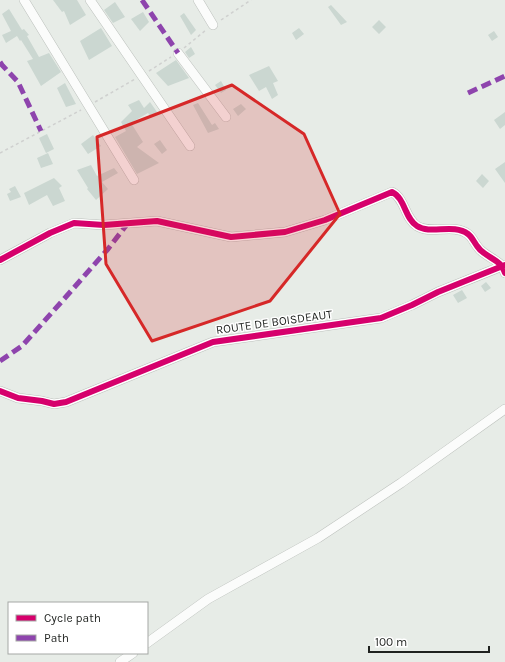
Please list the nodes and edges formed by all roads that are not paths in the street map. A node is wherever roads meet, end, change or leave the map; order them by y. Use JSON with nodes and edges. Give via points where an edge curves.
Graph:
{"nodes":[{"id":1,"x":24,"y":0,"type":"edge"},
{"id":2,"x":90,"y":0,"type":"edge"},
{"id":3,"x":198,"y":0,"type":"edge"},
{"id":4,"x":213,"y":25,"type":"road end"},
{"id":5,"x":179,"y":52,"type":"road end"},
{"id":6,"x":226,"y":117,"type":"dead end"},
{"id":7,"x":190,"y":146,"type":"dead end"},
{"id":8,"x":134,"y":180,"type":"dead end"},
{"id":9,"x":0,"y":260,"type":"edge"},
{"id":10,"x":504,"y":268,"type":"edge"},
{"id":11,"x":0,"y":391,"type":"edge"},
{"id":12,"x":505,"y":409,"type":"edge"},
{"id":13,"x":148,"y":642,"type":"edge"},
{"id":14,"x":132,"y":654,"type":"edge"},
{"id":15,"x":120,"y":662,"type":"edge"}],
"edges":[{"from":1,"to":8,"type":"street"},
{"from":2,"to":7,"type":"street"},
{"from":3,"to":4,"type":"street"},
{"from":5,"to":6,"type":"street"},
{"from":9,"to":10,"type":"street","via":[[74,223],[104,225],[157,221],[231,237],[285,232],[325,220],[392,192],[397,194],[411,221],[419,228],[450,229],[468,234],[482,252]]},
{"from":10,"to":11,"type":"street","name":"ROUTE DE BOISDEAUT","via":[[438,292],[381,318],[213,342],[66,402],[54,404],[18,398]]},
{"from":12,"to":13,"type":"street","via":[[318,538],[208,599]]},
{"from":14,"to":15,"type":"street"}]}
